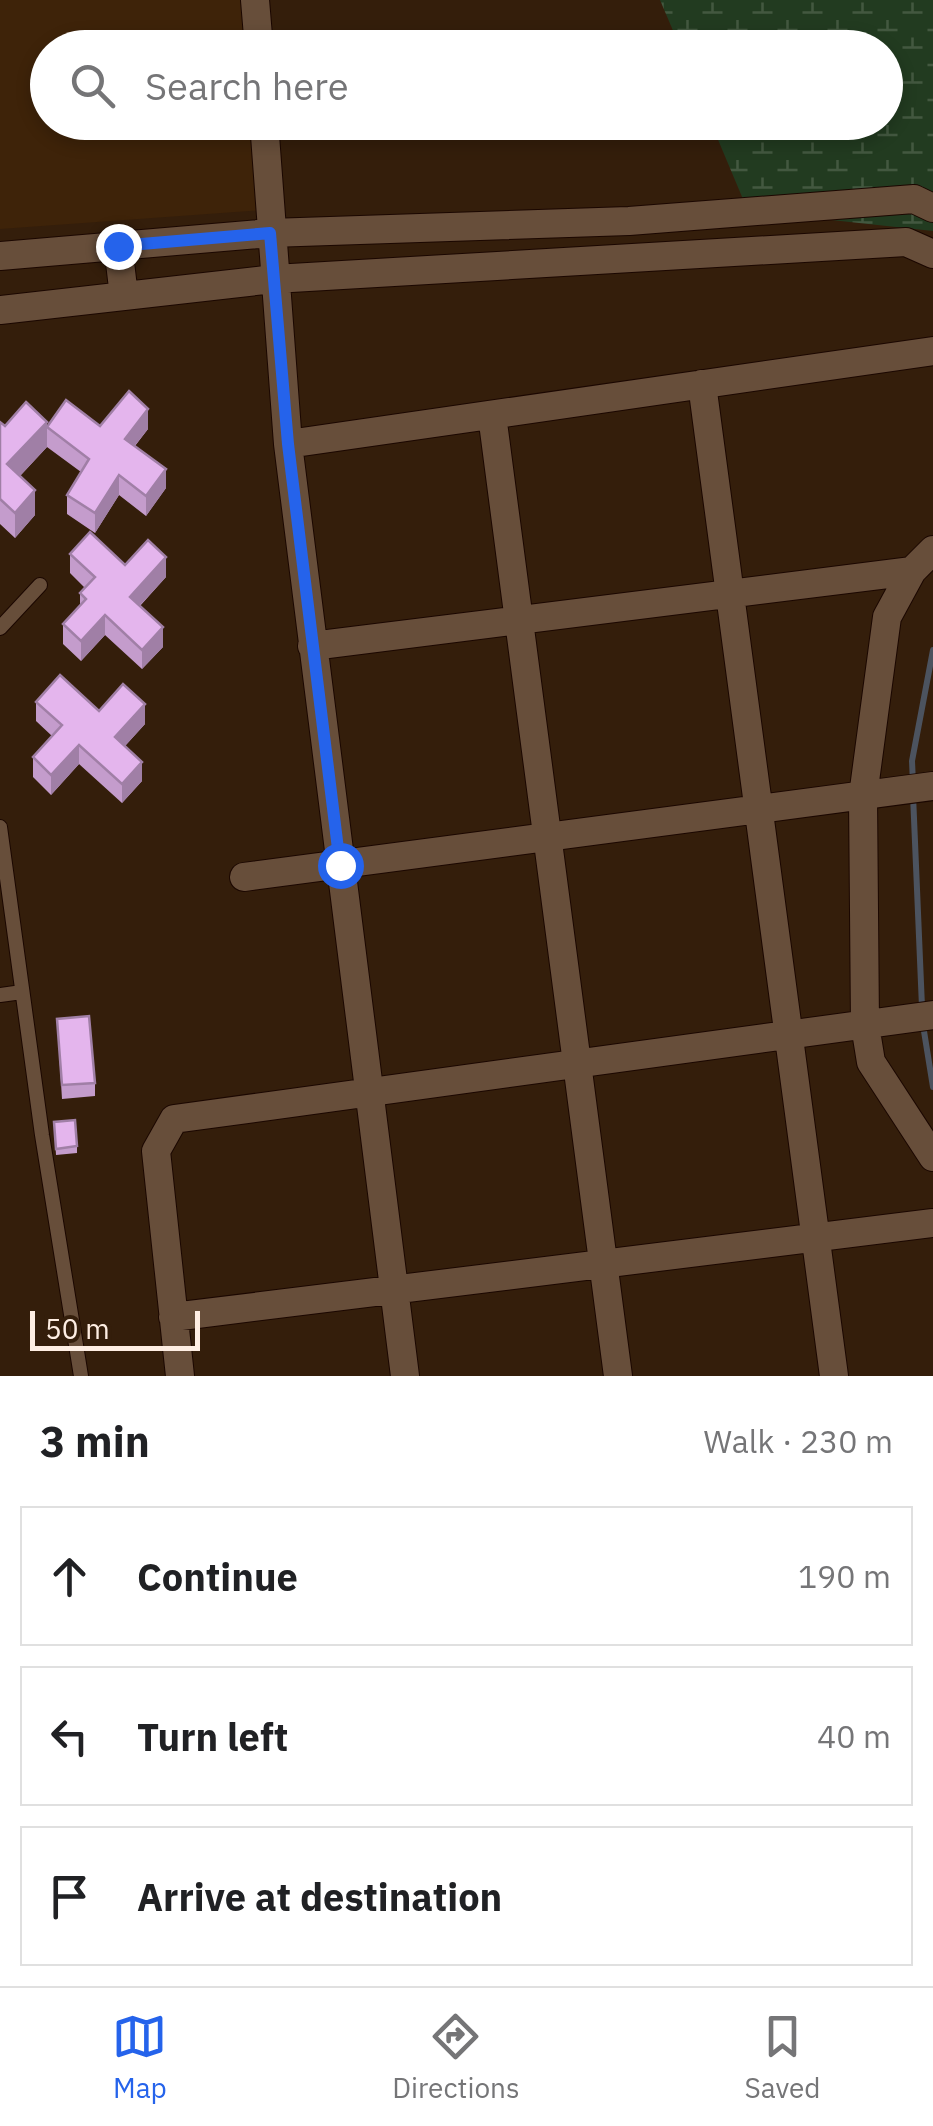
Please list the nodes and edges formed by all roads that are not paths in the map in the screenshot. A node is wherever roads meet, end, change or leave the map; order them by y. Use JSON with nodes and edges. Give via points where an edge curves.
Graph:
{"nodes":[{"id":1,"x":256,"y":0,"type":"edge"},
{"id":2,"x":258,"y":30,"type":"edge"},
{"id":3,"x":265,"y":140,"type":"edge"},
{"id":4,"x":933,"y":208,"type":"edge"},
{"id":5,"x":270,"y":233,"type":"junction"},
{"id":6,"x":118,"y":246,"type":"junction"},
{"id":7,"x":933,"y":254,"type":"edge"},
{"id":8,"x":0,"y":256,"type":"edge"},
{"id":9,"x":274,"y":279,"type":"junction"},
{"id":10,"x":124,"y":296,"type":"junction"},
{"id":11,"x":0,"y":310,"type":"edge"},
{"id":12,"x":933,"y":350,"type":"edge"},
{"id":13,"x":702,"y":384,"type":"junction"},
{"id":14,"x":492,"y":415,"type":"junction"},
{"id":15,"x":288,"y":444,"type":"junction"},
{"id":16,"x":933,"y":550,"type":"edge"},
{"id":17,"x":912,"y":571,"type":"junction"},
{"id":18,"x":40,"y":585,"type":"dead end"},
{"id":19,"x":730,"y":593,"type":"junction"},
{"id":20,"x":519,"y":620,"type":"junction"},
{"id":21,"x":0,"y":628,"type":"edge"},
{"id":22,"x":312,"y":646,"type":"junction"},
{"id":23,"x":933,"y":786,"type":"edge"},
{"id":24,"x":874,"y":794,"type":"junction"},
{"id":25,"x":758,"y":809,"type":"junction"},
{"id":26,"x":0,"y":827,"type":"edge"},
{"id":27,"x":547,"y":837,"type":"junction"},
{"id":28,"x":340,"y":865,"type":"junction"},
{"id":29,"x":244,"y":877,"type":"dead end"},
{"id":30,"x":22,"y":992,"type":"junction"},
{"id":31,"x":0,"y":996,"type":"edge"},
{"id":32,"x":933,"y":1015,"type":"edge"},
{"id":33,"x":865,"y":1025,"type":"junction"},
{"id":34,"x":788,"y":1035,"type":"junction"},
{"id":35,"x":577,"y":1064,"type":"junction"},
{"id":36,"x":368,"y":1092,"type":"junction"},
{"id":37,"x":933,"y":1157,"type":"edge"},
{"id":38,"x":933,"y":1222,"type":"edge"},
{"id":39,"x":815,"y":1238,"type":"junction"},
{"id":40,"x":603,"y":1264,"type":"junction"},
{"id":41,"x":394,"y":1290,"type":"junction"},
{"id":42,"x":174,"y":1317,"type":"junction"},
{"id":43,"x":81,"y":1376,"type":"edge"},
{"id":44,"x":180,"y":1376,"type":"edge"},
{"id":45,"x":404,"y":1376,"type":"edge"},
{"id":46,"x":618,"y":1376,"type":"edge"},
{"id":47,"x":834,"y":1376,"type":"edge"}],
"edges":[{"from":1,"to":2,"type":"street"},
{"from":3,"to":5,"type":"street"},
{"from":4,"to":5,"type":"street","via":[[914,199],[629,221]]},
{"from":5,"to":6,"type":"street"},
{"from":5,"to":9,"type":"street"},
{"from":6,"to":8,"type":"street"},
{"from":6,"to":10,"type":"street"},
{"from":7,"to":9,"type":"street","via":[[906,242]]},
{"from":9,"to":10,"type":"street"},
{"from":9,"to":15,"type":"street"},
{"from":10,"to":11,"type":"street"},
{"from":12,"to":13,"type":"street"},
{"from":13,"to":14,"type":"street"},
{"from":13,"to":19,"type":"street"},
{"from":14,"to":15,"type":"street"},
{"from":14,"to":20,"type":"street"},
{"from":15,"to":22,"type":"street"},
{"from":16,"to":17,"type":"street"},
{"from":17,"to":19,"type":"street"},
{"from":17,"to":24,"type":"street","via":[[886,617]]},
{"from":18,"to":21,"type":"lane"},
{"from":19,"to":20,"type":"street"},
{"from":19,"to":25,"type":"street"},
{"from":20,"to":22,"type":"street"},
{"from":20,"to":27,"type":"street"},
{"from":22,"to":28,"type":"street"},
{"from":23,"to":24,"type":"street"},
{"from":24,"to":25,"type":"street"},
{"from":24,"to":33,"type":"street"},
{"from":25,"to":27,"type":"street"},
{"from":25,"to":34,"type":"street"},
{"from":26,"to":30,"type":"lane"},
{"from":27,"to":28,"type":"street"},
{"from":27,"to":35,"type":"street"},
{"from":28,"to":29,"type":"street"},
{"from":28,"to":36,"type":"street"},
{"from":30,"to":31,"type":"lane"},
{"from":30,"to":43,"type":"lane"},
{"from":32,"to":33,"type":"street"},
{"from":33,"to":34,"type":"street"},
{"from":33,"to":37,"type":"street","via":[[871,1062]]},
{"from":34,"to":35,"type":"street"},
{"from":34,"to":39,"type":"street"},
{"from":35,"to":36,"type":"street"},
{"from":35,"to":40,"type":"street"},
{"from":36,"to":41,"type":"street"},
{"from":36,"to":42,"type":"street","via":[[174,1118],[156,1152]]},
{"from":38,"to":39,"type":"street"},
{"from":39,"to":40,"type":"street"},
{"from":39,"to":47,"type":"street"},
{"from":40,"to":41,"type":"street"},
{"from":40,"to":46,"type":"street"},
{"from":41,"to":42,"type":"street"},
{"from":41,"to":45,"type":"street"},
{"from":42,"to":44,"type":"street"}]}
